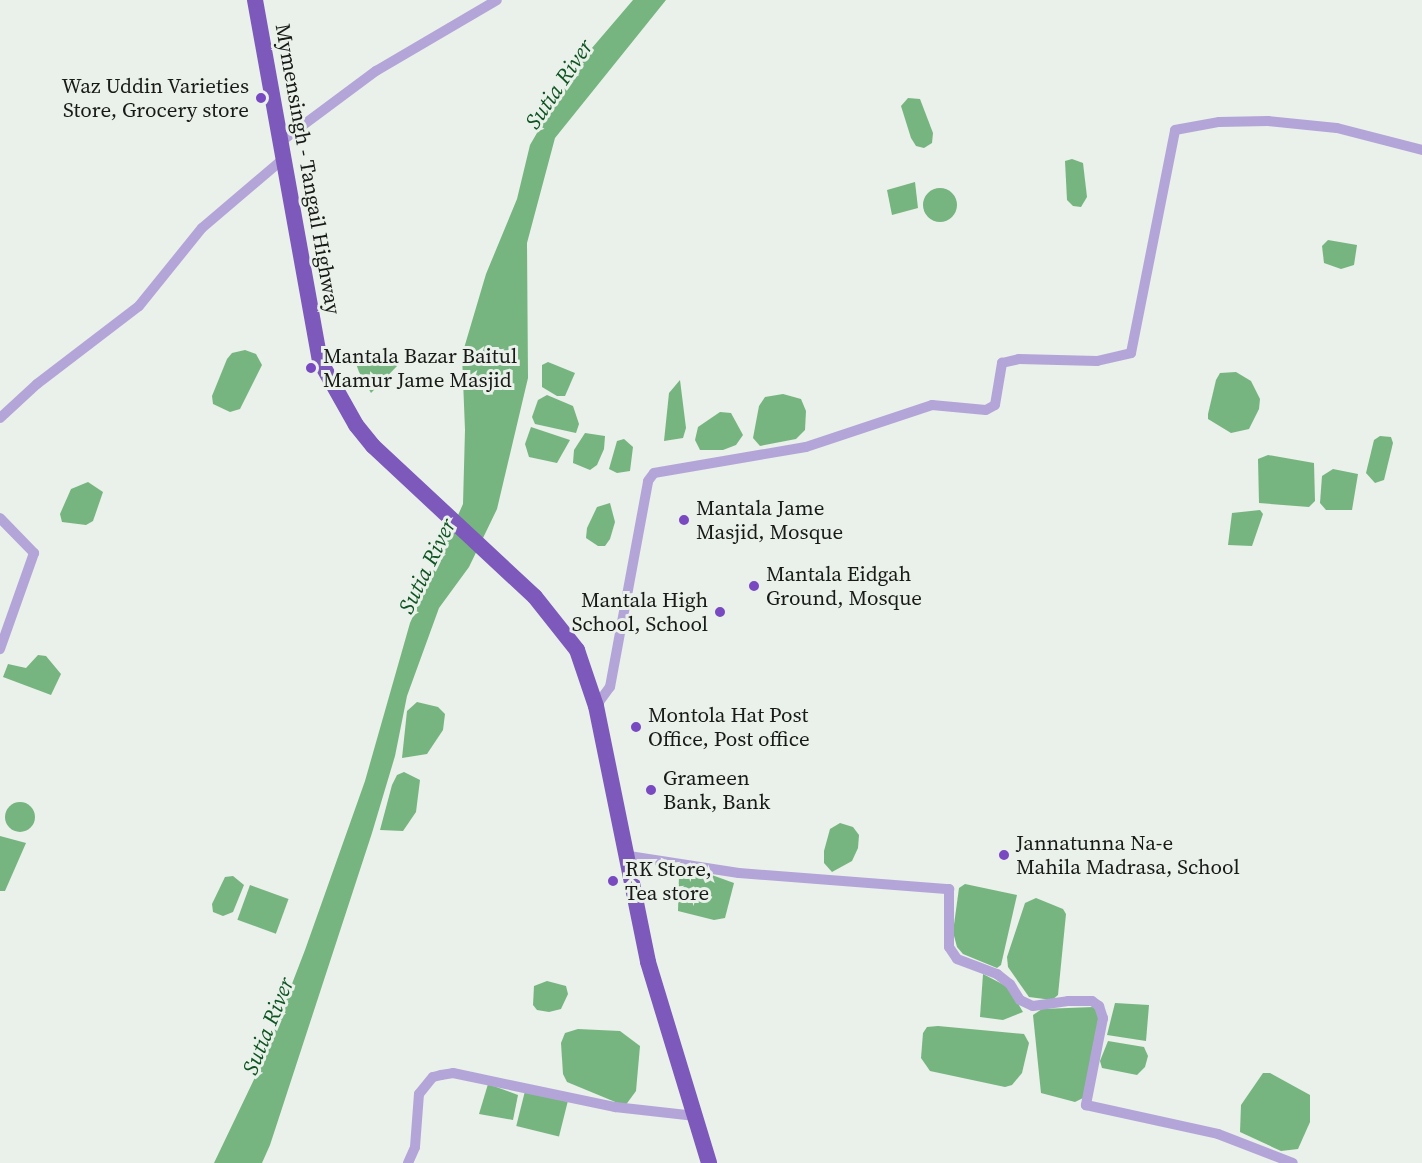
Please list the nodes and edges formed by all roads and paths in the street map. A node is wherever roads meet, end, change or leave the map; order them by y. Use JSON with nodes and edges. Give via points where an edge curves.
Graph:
{"nodes":[{"id":1,"x":255,"y":0,"type":"edge"},
{"id":2,"x":497,"y":0,"type":"edge"},
{"id":3,"x":1422,"y":150,"type":"edge"},
{"id":4,"x":281,"y":151,"type":"junction"},
{"id":5,"x":0,"y":418,"type":"edge"},
{"id":6,"x":0,"y":518,"type":"edge"},
{"id":7,"x":0,"y":649,"type":"edge"},
{"id":8,"x":596,"y":706,"type":"junction"},
{"id":9,"x":629,"y":856,"type":"junction"},
{"id":10,"x":695,"y":1116,"type":"junction"},
{"id":11,"x":408,"y":1163,"type":"edge"},
{"id":12,"x":709,"y":1163,"type":"edge"},
{"id":13,"x":1293,"y":1163,"type":"edge"}],
"edges":[{"from":1,"to":4,"type":"highway","name":"Mymensingh - Tangail Highway"},
{"from":2,"to":4,"type":"street","via":[[376,71]]},
{"from":3,"to":8,"type":"street","via":[[1337,128],[1268,121],[1219,122],[1175,130],[1131,353],[1097,361],[1002,363],[995,405],[986,410],[932,405],[806,447],[654,473],[648,481],[610,687]]},
{"from":4,"to":5,"type":"street","via":[[202,228],[139,306],[37,384]]},
{"from":4,"to":8,"type":"highway","name":"Mymensingh - Tangail Highway","via":[[320,361],[356,425],[396,470],[535,597],[577,650]]},
{"from":6,"to":7,"type":"street","via":[[33,553]]},
{"from":8,"to":9,"type":"highway","name":"Mymensingh - Tangail Highway"},
{"from":9,"to":10,"type":"highway","name":"Mymensingh - Tangail Highway","via":[[648,962]]},
{"from":9,"to":13,"type":"street","via":[[739,873],[949,889],[949,947],[957,959],[997,974],[1010,984],[1020,1000],[1033,1006],[1092,1001],[1099,1006],[1104,1018],[1086,1105],[1218,1134]]},
{"from":10,"to":11,"type":"street","via":[[615,1107],[453,1073],[433,1077],[419,1094],[414,1112],[415,1146]]},
{"from":10,"to":12,"type":"highway","name":"Mymensingh - Tangail Highway"}]}
